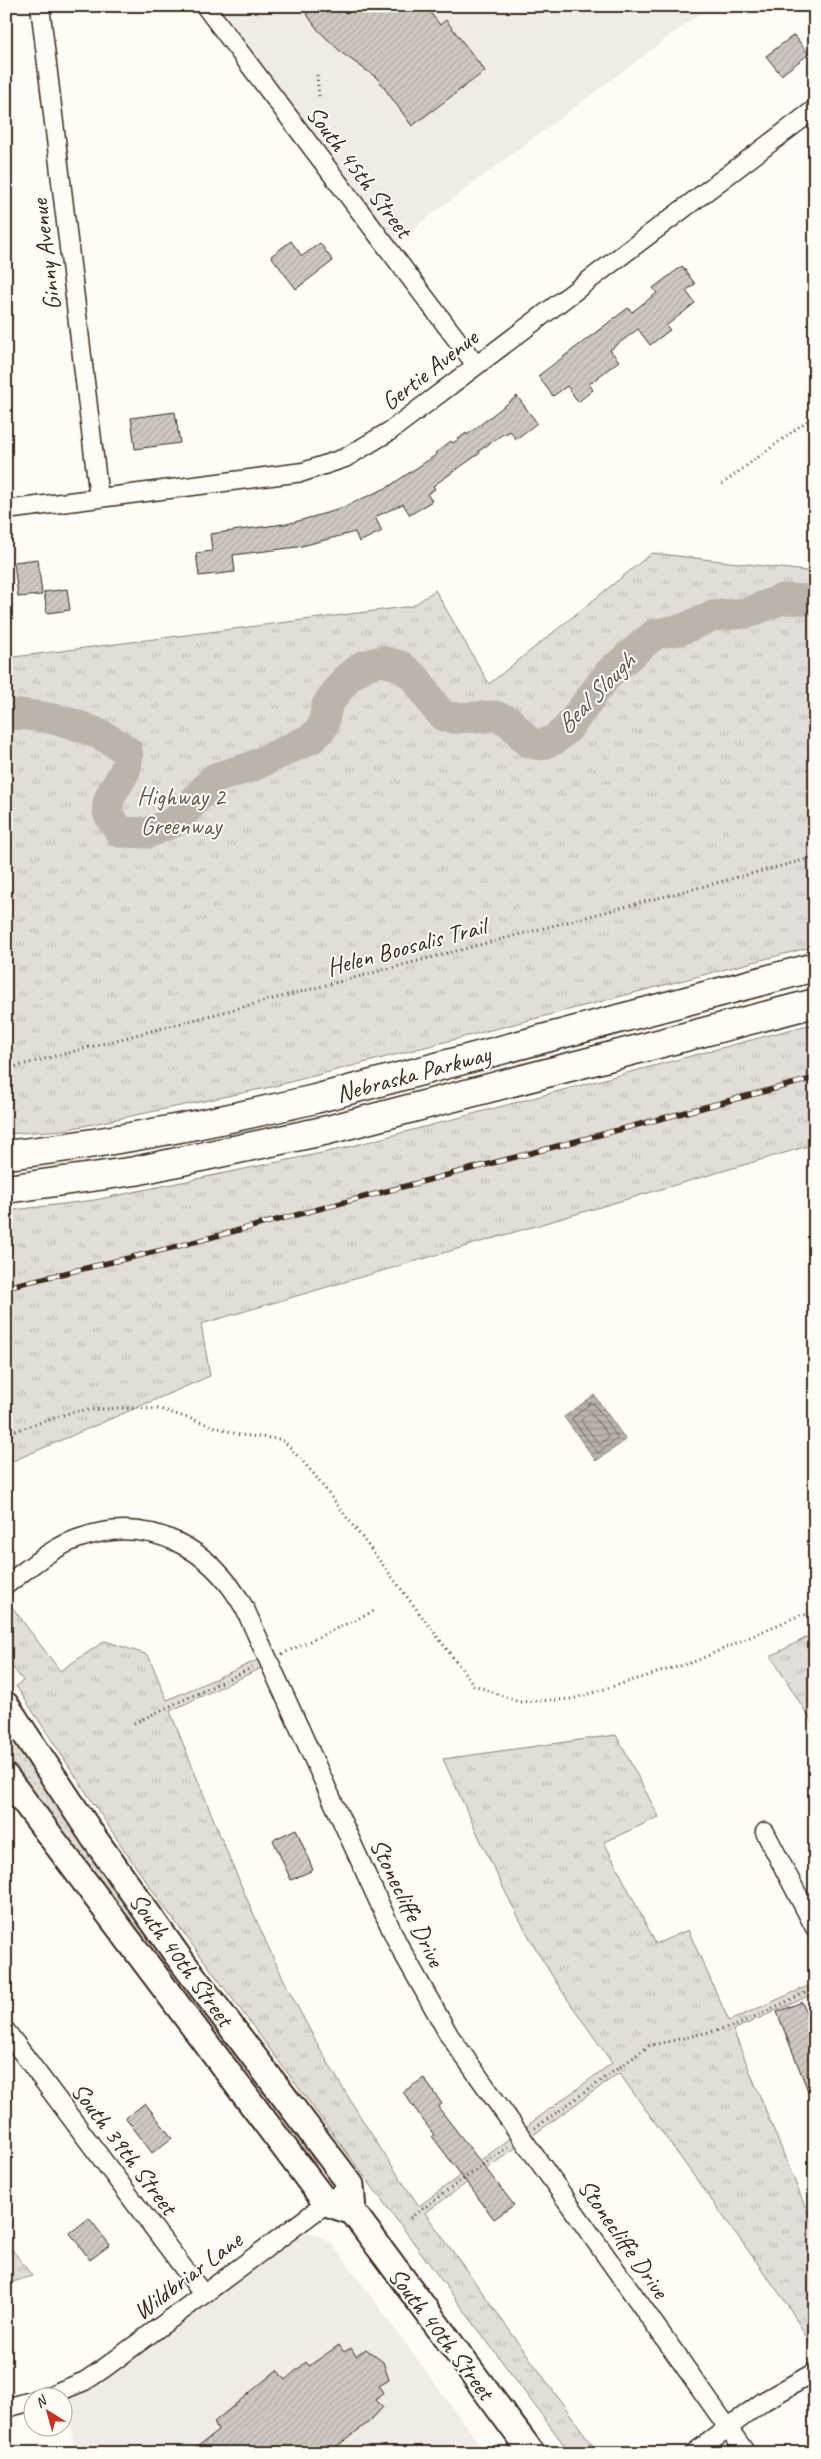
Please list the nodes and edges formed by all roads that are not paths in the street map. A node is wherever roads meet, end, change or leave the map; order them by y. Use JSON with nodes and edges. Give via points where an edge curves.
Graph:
{"nodes":[{"id":1,"x":40,"y":6,"type":"edge"},
{"id":2,"x":205,"y":6,"type":"edge"},
{"id":3,"x":815,"y":109,"type":"edge"},
{"id":4,"x":476,"y":365,"type":"junction"},
{"id":5,"x":99,"y":498,"type":"junction"},
{"id":6,"x":6,"y":510,"type":"edge"},
{"id":7,"x":815,"y":967,"type":"edge"},
{"id":8,"x":815,"y":1003,"type":"edge"},
{"id":9,"x":6,"y":1155,"type":"edge"},
{"id":10,"x":6,"y":1189,"type":"edge"},
{"id":11,"x":6,"y":1585,"type":"edge"},
{"id":12,"x":6,"y":1705,"type":"edge"},
{"id":13,"x":6,"y":1777,"type":"edge"},
{"id":14,"x":765,"y":1832,"type":"dead end"},
{"id":15,"x":815,"y":1928,"type":"edge"},
{"id":16,"x":6,"y":2031,"type":"edge"},
{"id":17,"x":12,"y":2050,"type":"edge"},
{"id":18,"x":350,"y":2184,"type":"junction"},
{"id":19,"x":326,"y":2203,"type":"junction"},
{"id":20,"x":353,"y":2212,"type":"junction"},
{"id":21,"x":203,"y":2294,"type":"junction"},
{"id":22,"x":815,"y":2372,"type":"edge"},
{"id":23,"x":72,"y":2386,"type":"edge"},
{"id":24,"x":22,"y":2404,"type":"edge"},
{"id":25,"x":6,"y":2408,"type":"edge"},
{"id":26,"x":728,"y":2428,"type":"junction"},
{"id":27,"x":532,"y":2453,"type":"edge"},
{"id":28,"x":694,"y":2453,"type":"edge"},
{"id":29,"x":746,"y":2453,"type":"edge"}],
"edges":[{"from":1,"to":5,"type":"street","name":"Ginny Avenue"},
{"from":2,"to":4,"type":"street","name":"South 45th Street"},
{"from":3,"to":4,"type":"street","name":"Gertie Avenue"},
{"from":4,"to":5,"type":"street","name":"Gertie Avenue","via":[[376,441],[324,466],[303,472]]},
{"from":5,"to":6,"type":"street","name":"Gertie Avenue"},
{"from":7,"to":9,"type":"main road","name":"Nebraska Parkway","via":[[242,1116],[141,1136]]},
{"from":8,"to":10,"type":"main road","name":"Nebraska Parkway","via":[[328,1130],[135,1171]]},
{"from":11,"to":26,"type":"street","name":"Stonecliffe Drive","via":[[61,1546],[79,1538],[122,1531],[165,1537],[186,1546],[220,1572],[245,1609],[415,1976],[449,2035]]},
{"from":12,"to":18,"type":"main road","name":"South 40th Street","via":[[94,1838],[177,1954]]},
{"from":13,"to":19,"type":"main road","name":"South 40th Street"},
{"from":14,"to":15,"type":"street"},
{"from":16,"to":17,"type":"street","name":"South 39th Street"},
{"from":17,"to":21,"type":"street","name":"South 39th Street"},
{"from":18,"to":19,"type":"street","name":"Wildbriar Lane"},
{"from":18,"to":20,"type":"main road"},
{"from":19,"to":20,"type":"main road"},
{"from":19,"to":21,"type":"street","name":"Wildbriar Lane"},
{"from":20,"to":27,"type":"main road","name":"South 40th Street"},
{"from":21,"to":23,"type":"street","name":"Wildbriar Lane","via":[[103,2369]]},
{"from":22,"to":26,"type":"street","via":[[764,2401]]},
{"from":24,"to":25,"type":"street"},
{"from":26,"to":28,"type":"street"},
{"from":26,"to":29,"type":"street","name":"Stonecliffe Drive"}]}
